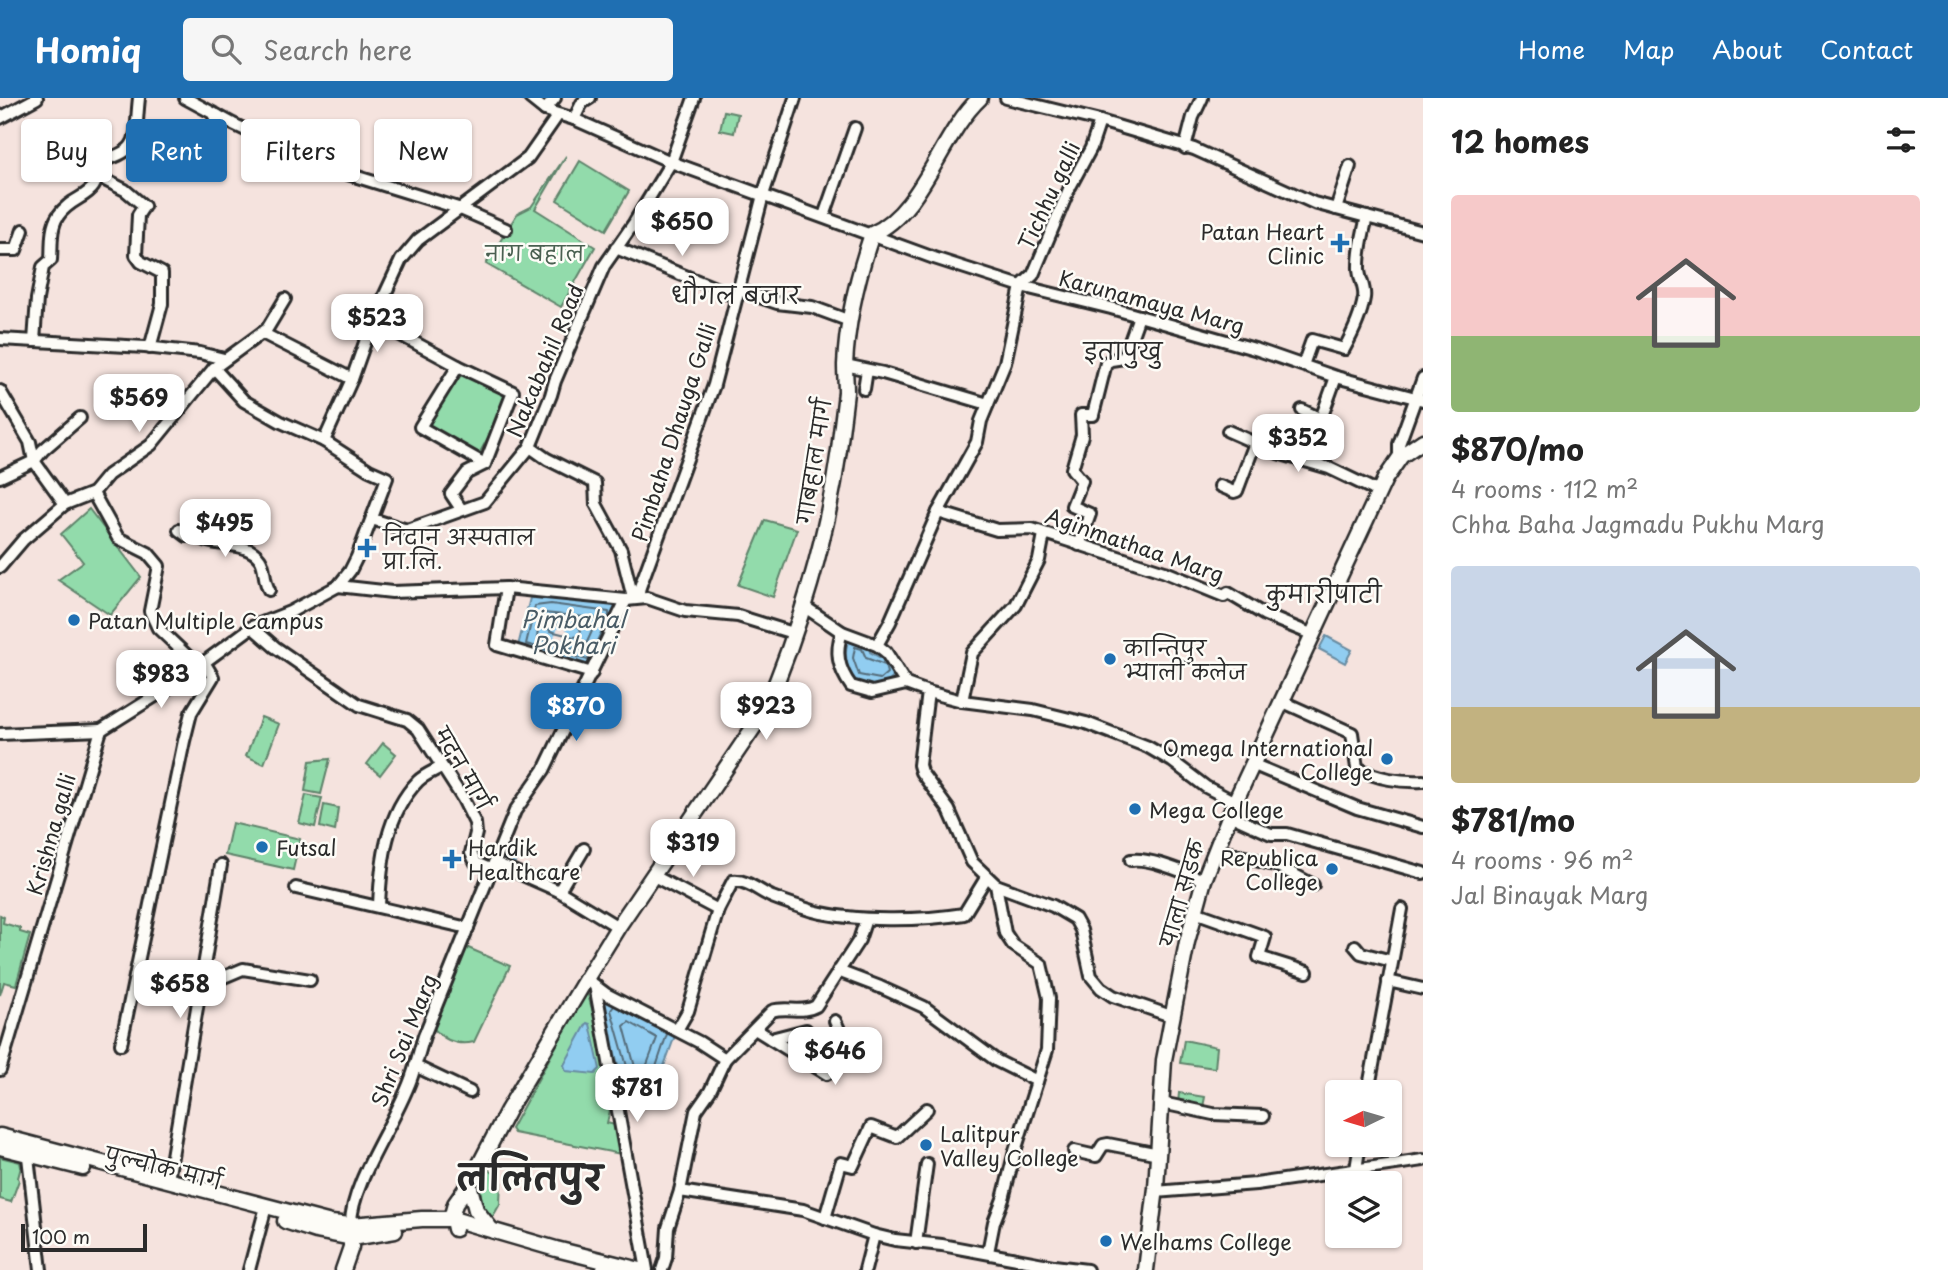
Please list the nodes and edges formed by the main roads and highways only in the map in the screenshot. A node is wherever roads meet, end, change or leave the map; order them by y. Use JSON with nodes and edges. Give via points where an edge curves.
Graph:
{"nodes":[{"id":1,"x":981,"y":98,"type":"edge"},
{"id":2,"x":1423,"y":441,"type":"edge"},
{"id":3,"x":0,"y":1136,"type":"edge"},
{"id":4,"x":0,"y":1147,"type":"edge"},
{"id":5,"x":27,"y":1148,"type":"junction"},
{"id":6,"x":469,"y":1185,"type":"junction"},
{"id":7,"x":427,"y":1223,"type":"junction"},
{"id":8,"x":454,"y":1224,"type":"junction"},
{"id":9,"x":316,"y":1225,"type":"junction"},
{"id":10,"x":490,"y":1228,"type":"junction"},
{"id":11,"x":351,"y":1232,"type":"junction"},
{"id":12,"x":343,"y":1270,"type":"edge"},
{"id":13,"x":603,"y":1270,"type":"edge"},
{"id":14,"x":640,"y":1270,"type":"edge"},
{"id":15,"x":1146,"y":1270,"type":"edge"}],
"edges":[{"from":1,"to":6,"type":"main road","name":"गाबहाल मार्ग","via":[[958,122],[909,202],[891,224],[872,234],[850,321],[831,499],[796,627],[764,712],[618,927],[591,982],[508,1110]]},
{"from":2,"to":15,"type":"main road","name":"याला सडक","via":[[1401,456],[1379,492],[1252,764],[1204,880],[1164,1060]]},
{"from":3,"to":5,"type":"main road","name":"पुल्चोक मार्ग"},
{"from":4,"to":5,"type":"main road","name":"पुल्चोक मार्ग"},
{"from":5,"to":9,"type":"main road","name":"पुल्चोक मार्ग"},
{"from":5,"to":9,"type":"main road","name":"पुल्चोक मार्ग","via":[[168,1180]]},
{"from":6,"to":7,"type":"main road"},
{"from":6,"to":8,"type":"main road","via":[[453,1210]]},
{"from":6,"to":10,"type":"main road","via":[[476,1210]]},
{"from":7,"to":8,"type":"main road"},
{"from":7,"to":11,"type":"main road"},
{"from":8,"to":10,"type":"main road"},
{"from":8,"to":13,"type":"main road"},
{"from":9,"to":11,"type":"main road"},
{"from":10,"to":14,"type":"main road"},
{"from":11,"to":12,"type":"main road"}]}
